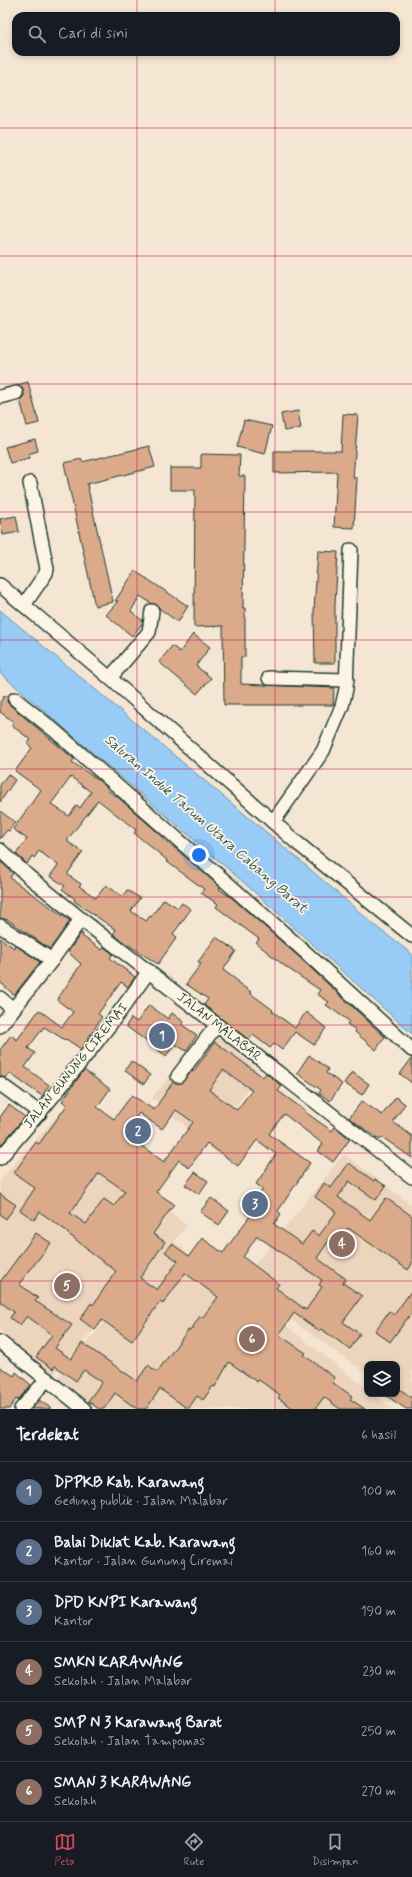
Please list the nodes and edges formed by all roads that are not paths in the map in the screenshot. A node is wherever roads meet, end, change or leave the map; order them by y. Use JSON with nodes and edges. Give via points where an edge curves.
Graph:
{"nodes":[{"id":1,"x":16,"y":393,"type":"dead end"},
{"id":2,"x":0,"y":397,"type":"edge"},
{"id":3,"x":30,"y":483,"type":"dead end"},
{"id":4,"x":351,"y":550,"type":"dead end"},
{"id":5,"x":0,"y":585,"type":"edge"},
{"id":6,"x":24,"y":605,"type":"junction"},
{"id":7,"x":152,"y":611,"type":"dead end"},
{"id":8,"x":110,"y":678,"type":"junction"},
{"id":9,"x":269,"y":678,"type":"dead end"},
{"id":10,"x":346,"y":680,"type":"junction"},
{"id":11,"x":15,"y":699,"type":"dead end"},
{"id":12,"x":273,"y":822,"type":"junction"},
{"id":13,"x":0,"y":850,"type":"edge"},
{"id":14,"x":81,"y":919,"type":"junction"},
{"id":15,"x":0,"y":926,"type":"edge"},
{"id":16,"x":412,"y":936,"type":"edge"},
{"id":17,"x":52,"y":960,"type":"junction"},
{"id":18,"x":149,"y":971,"type":"junction"},
{"id":19,"x":0,"y":998,"type":"edge"},
{"id":20,"x":13,"y":1008,"type":"junction"},
{"id":21,"x":0,"y":1026,"type":"edge"},
{"id":22,"x":216,"y":1026,"type":"junction"},
{"id":23,"x":412,"y":1050,"type":"edge"},
{"id":24,"x":178,"y":1076,"type":"dead end"},
{"id":25,"x":0,"y":1084,"type":"edge"},
{"id":26,"x":40,"y":1113,"type":"junction"},
{"id":27,"x":0,"y":1158,"type":"edge"},
{"id":28,"x":412,"y":1177,"type":"edge"},
{"id":29,"x":0,"y":1342,"type":"edge"},
{"id":30,"x":47,"y":1379,"type":"junction"},
{"id":31,"x":21,"y":1409,"type":"edge"},
{"id":32,"x":84,"y":1409,"type":"edge"}],
"edges":[{"from":1,"to":2,"type":"street"},
{"from":3,"to":6,"type":"street","via":[[47,569]]},
{"from":4,"to":10,"type":"street"},
{"from":5,"to":6,"type":"street"},
{"from":6,"to":8,"type":"street"},
{"from":7,"to":8,"type":"street","via":[[149,632]]},
{"from":8,"to":12,"type":"street"},
{"from":9,"to":10,"type":"street"},
{"from":10,"to":12,"type":"street","via":[[342,706],[323,751]]},
{"from":11,"to":23,"type":"street","via":[[303,950]]},
{"from":12,"to":16,"type":"street"},
{"from":13,"to":14,"type":"street","name":"JALAN MALABAR"},
{"from":14,"to":17,"type":"street"},
{"from":14,"to":18,"type":"street","name":"JALAN MALABAR"},
{"from":15,"to":17,"type":"street"},
{"from":17,"to":20,"type":"street"},
{"from":18,"to":22,"type":"street","name":"JALAN MALABAR"},
{"from":18,"to":26,"type":"street","name":"JALAN GUNUNG CIREMAI","via":[[107,1030]]},
{"from":19,"to":20,"type":"street"},
{"from":20,"to":21,"type":"street"},
{"from":22,"to":24,"type":"street"},
{"from":22,"to":28,"type":"street","name":"JALAN MALABAR"},
{"from":25,"to":26,"type":"street"},
{"from":26,"to":27,"type":"street","name":"JALAN GUNUNG CIREMAI"},
{"from":29,"to":30,"type":"street"},
{"from":30,"to":31,"type":"street"},
{"from":30,"to":32,"type":"street"}]}
